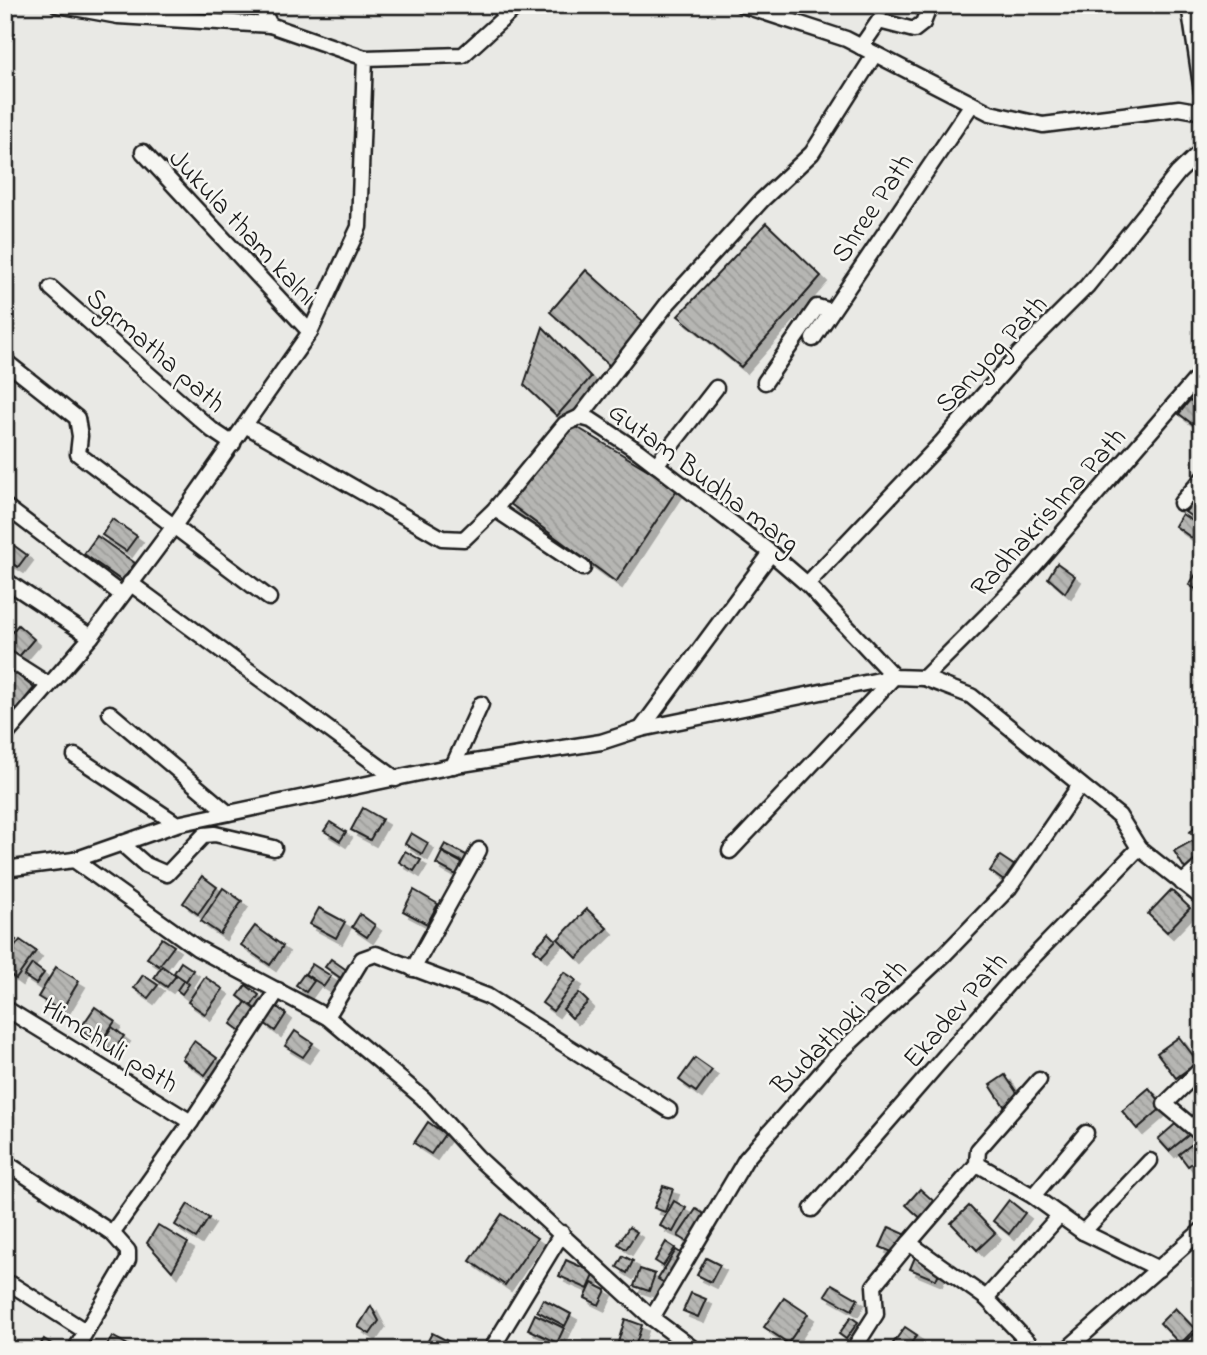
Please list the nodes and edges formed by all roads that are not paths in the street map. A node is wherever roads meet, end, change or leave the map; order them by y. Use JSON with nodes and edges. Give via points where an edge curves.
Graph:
{"nodes":[{"id":1,"x":58,"y":5,"type":"edge"},
{"id":2,"x":260,"y":5,"type":"edge"},
{"id":3,"x":518,"y":5,"type":"edge"},
{"id":4,"x":742,"y":5,"type":"edge"},
{"id":5,"x":930,"y":5,"type":"edge"},
{"id":6,"x":1189,"y":5,"type":"edge"},
{"id":7,"x":270,"y":25,"type":"junction"},
{"id":8,"x":861,"y":47,"type":"junction"},
{"id":9,"x":875,"y":54,"type":"junction"},
{"id":10,"x":365,"y":58,"type":"junction"},
{"id":11,"x":1202,"y":92,"type":"edge"},
{"id":12,"x":972,"y":104,"type":"junction"},
{"id":13,"x":1202,"y":111,"type":"edge"},
{"id":14,"x":1202,"y":150,"type":"edge"},
{"id":15,"x":143,"y":152,"type":"dead end"},
{"id":16,"x":51,"y":289,"type":"dead end"},
{"id":17,"x":831,"y":311,"type":"junction"},
{"id":18,"x":310,"y":332,"type":"junction"},
{"id":19,"x":813,"y":339,"type":"dead end"},
{"id":20,"x":6,"y":362,"type":"edge"},
{"id":21,"x":1202,"y":372,"type":"edge"},
{"id":22,"x":765,"y":382,"type":"dead end"},
{"id":23,"x":716,"y":388,"type":"dead end"},
{"id":24,"x":580,"y":417,"type":"junction"},
{"id":25,"x":245,"y":425,"type":"junction"},
{"id":26,"x":233,"y":444,"type":"junction"},
{"id":27,"x":656,"y":465,"type":"junction"},
{"id":28,"x":1202,"y":479,"type":"edge"},
{"id":29,"x":1181,"y":503,"type":"dead end"},
{"id":30,"x":5,"y":506,"type":"edge"},
{"id":31,"x":495,"y":509,"type":"junction"},
{"id":32,"x":174,"y":526,"type":"junction"},
{"id":33,"x":771,"y":553,"type":"junction"},
{"id":34,"x":583,"y":568,"type":"dead end"},
{"id":35,"x":5,"y":580,"type":"edge"},
{"id":36,"x":807,"y":584,"type":"junction"},
{"id":37,"x":126,"y":589,"type":"junction"},
{"id":38,"x":269,"y":598,"type":"dead end"},
{"id":39,"x":91,"y":637,"type":"junction"},
{"id":40,"x":5,"y":657,"type":"edge"},
{"id":41,"x":894,"y":677,"type":"junction"},
{"id":42,"x":923,"y":678,"type":"junction"},
{"id":43,"x":49,"y":685,"type":"junction"},
{"id":44,"x":481,"y":704,"type":"dead end"},
{"id":45,"x":110,"y":713,"type":"dead end"},
{"id":46,"x":641,"y":729,"type":"junction"},
{"id":47,"x":7,"y":731,"type":"edge"},
{"id":48,"x":75,"y":756,"type":"dead end"},
{"id":49,"x":453,"y":766,"type":"junction"},
{"id":50,"x":396,"y":779,"type":"junction"},
{"id":51,"x":1080,"y":785,"type":"junction"},
{"id":52,"x":228,"y":813,"type":"junction"},
{"id":53,"x":177,"y":824,"type":"junction"},
{"id":54,"x":121,"y":843,"type":"junction"},
{"id":55,"x":274,"y":848,"type":"dead end"},
{"id":56,"x":1139,"y":848,"type":"junction"},
{"id":57,"x":479,"y":850,"type":"dead end"},
{"id":58,"x":730,"y":851,"type":"dead end"},
{"id":59,"x":74,"y":860,"type":"junction"},
{"id":60,"x":1202,"y":865,"type":"edge"},
{"id":61,"x":5,"y":869,"type":"edge"},
{"id":62,"x":1182,"y":883,"type":"junction"},
{"id":63,"x":1202,"y":898,"type":"edge"},
{"id":64,"x":413,"y":969,"type":"junction"},
{"id":65,"x":278,"y":990,"type":"junction"},
{"id":66,"x":5,"y":1008,"type":"edge"},
{"id":67,"x":327,"y":1017,"type":"junction"},
{"id":68,"x":1202,"y":1068,"type":"edge"},
{"id":69,"x":1039,"y":1080,"type":"dead end"},
{"id":70,"x":669,"y":1110,"type":"dead end"},
{"id":71,"x":191,"y":1122,"type":"junction"},
{"id":72,"x":1086,"y":1133,"type":"dead end"},
{"id":73,"x":1202,"y":1135,"type":"edge"},
{"id":74,"x":1150,"y":1161,"type":"dead end"},
{"id":75,"x":5,"y":1162,"type":"edge"},
{"id":76,"x":977,"y":1164,"type":"junction"},
{"id":77,"x":1033,"y":1196,"type":"junction"},
{"id":78,"x":812,"y":1209,"type":"dead end"},
{"id":79,"x":1060,"y":1216,"type":"junction"},
{"id":80,"x":1202,"y":1230,"type":"edge"},
{"id":81,"x":1083,"y":1232,"type":"junction"},
{"id":82,"x":112,"y":1233,"type":"junction"},
{"id":83,"x":562,"y":1233,"type":"junction"},
{"id":84,"x":909,"y":1243,"type":"junction"},
{"id":85,"x":1159,"y":1269,"type":"junction"},
{"id":86,"x":7,"y":1286,"type":"edge"},
{"id":87,"x":986,"y":1298,"type":"junction"},
{"id":88,"x":652,"y":1318,"type":"junction"},
{"id":89,"x":85,"y":1331,"type":"junction"},
{"id":90,"x":1202,"y":1338,"type":"edge"},
{"id":91,"x":1029,"y":1343,"type":"dead end"},
{"id":92,"x":75,"y":1350,"type":"edge"},
{"id":93,"x":491,"y":1350,"type":"edge"},
{"id":94,"x":695,"y":1350,"type":"edge"},
{"id":95,"x":853,"y":1350,"type":"edge"},
{"id":96,"x":1066,"y":1350,"type":"edge"},
{"id":97,"x":1188,"y":1350,"type":"edge"}],
"edges":[{"from":1,"to":7,"type":"street","via":[[118,16]]},
{"from":2,"to":7,"type":"street"},
{"from":3,"to":10,"type":"street","via":[[463,55]]},
{"from":4,"to":8,"type":"street"},
{"from":5,"to":8,"type":"street","via":[[923,23],[914,30],[879,21]]},
{"from":6,"to":11,"type":"street"},
{"from":7,"to":10,"type":"street"},
{"from":8,"to":9,"type":"street"},
{"from":9,"to":12,"type":"street"},
{"from":9,"to":24,"type":"street","via":[[812,153],[762,200],[668,303]]},
{"from":10,"to":18,"type":"street","via":[[359,227]]},
{"from":12,"to":13,"type":"street","via":[[990,113],[1043,125],[1179,108]]},
{"from":12,"to":17,"type":"street","name":"Shree Path"},
{"from":14,"to":36,"type":"street","name":"Sanyog Path","via":[[1087,286]]},
{"from":15,"to":18,"type":"street","name":"Jukula tham kalni"},
{"from":16,"to":26,"type":"street","name":"Sgrmatha path"},
{"from":17,"to":19,"type":"street","name":"Shree Path"},
{"from":17,"to":22,"type":"street","via":[[817,307]]},
{"from":18,"to":25,"type":"street"},
{"from":20,"to":32,"type":"street","via":[[77,418],[78,453]]},
{"from":21,"to":42,"type":"street","name":"Radhakrishna Path","via":[[1020,582]]},
{"from":23,"to":27,"type":"street"},
{"from":24,"to":27,"type":"street","name":"Gutam Budha marg"},
{"from":24,"to":31,"type":"street","name":"Gutam Budha marg","via":[[565,424]]},
{"from":25,"to":26,"type":"street"},
{"from":25,"to":31,"type":"street","name":"Gutam Budha marg","via":[[442,538],[464,539]]},
{"from":26,"to":32,"type":"street"},
{"from":27,"to":33,"type":"street","name":"Gutam Budha marg"},
{"from":28,"to":29,"type":"street"},
{"from":30,"to":37,"type":"street"},
{"from":31,"to":34,"type":"street"},
{"from":32,"to":37,"type":"street"},
{"from":32,"to":38,"type":"street"},
{"from":33,"to":36,"type":"street","name":"Gutam Budha marg"},
{"from":33,"to":46,"type":"street"},
{"from":35,"to":39,"type":"street"},
{"from":36,"to":41,"type":"street","name":"Gutam Budha marg"},
{"from":37,"to":39,"type":"street"},
{"from":37,"to":50,"type":"street"},
{"from":39,"to":43,"type":"street"},
{"from":40,"to":43,"type":"street"},
{"from":41,"to":42,"type":"street"},
{"from":41,"to":46,"type":"street"},
{"from":41,"to":58,"type":"street"},
{"from":42,"to":51,"type":"street","via":[[971,696]]},
{"from":43,"to":47,"type":"street"},
{"from":44,"to":49,"type":"street"},
{"from":45,"to":52,"type":"street"},
{"from":46,"to":49,"type":"street","via":[[601,742]]},
{"from":48,"to":53,"type":"street"},
{"from":49,"to":50,"type":"street"},
{"from":50,"to":52,"type":"street"},
{"from":51,"to":56,"type":"street","via":[[1119,816]]},
{"from":51,"to":88,"type":"street","name":"Budathoki Path","via":[[1009,888],[835,1057],[746,1159]]},
{"from":52,"to":53,"type":"street"},
{"from":53,"to":54,"type":"street"},
{"from":54,"to":55,"type":"street","via":[[146,865],[167,874],[204,835]]},
{"from":54,"to":59,"type":"street"},
{"from":56,"to":62,"type":"street"},
{"from":56,"to":78,"type":"street","name":"Ekadev Path","via":[[1012,979]]},
{"from":57,"to":64,"type":"street"},
{"from":59,"to":61,"type":"street"},
{"from":59,"to":65,"type":"street","via":[[197,948]]},
{"from":60,"to":62,"type":"street"},
{"from":62,"to":63,"type":"street"},
{"from":64,"to":67,"type":"street","via":[[376,954],[362,959]]},
{"from":64,"to":70,"type":"street","via":[[487,996]]},
{"from":65,"to":67,"type":"street"},
{"from":65,"to":71,"type":"street"},
{"from":66,"to":71,"type":"street","name":"Himchuli path"},
{"from":67,"to":83,"type":"street","via":[[423,1098],[477,1157]]},
{"from":68,"to":73,"type":"street","via":[[1166,1104]]},
{"from":69,"to":76,"type":"street","via":[[978,1150]]},
{"from":71,"to":82,"type":"street"},
{"from":72,"to":77,"type":"street"},
{"from":74,"to":81,"type":"street"},
{"from":75,"to":82,"type":"street"},
{"from":76,"to":77,"type":"street"},
{"from":76,"to":84,"type":"street"},
{"from":77,"to":79,"type":"street"},
{"from":79,"to":81,"type":"street"},
{"from":79,"to":87,"type":"street"},
{"from":80,"to":85,"type":"street"},
{"from":81,"to":85,"type":"street"},
{"from":82,"to":89,"type":"street","via":[[128,1251],[128,1260]]},
{"from":83,"to":88,"type":"street"},
{"from":83,"to":93,"type":"street"},
{"from":84,"to":87,"type":"street"},
{"from":84,"to":95,"type":"street","via":[[874,1286],[876,1314]]},
{"from":85,"to":96,"type":"street"},
{"from":86,"to":89,"type":"street"},
{"from":87,"to":91,"type":"street"},
{"from":88,"to":94,"type":"street"},
{"from":89,"to":92,"type":"street"},
{"from":90,"to":97,"type":"street"}]}
